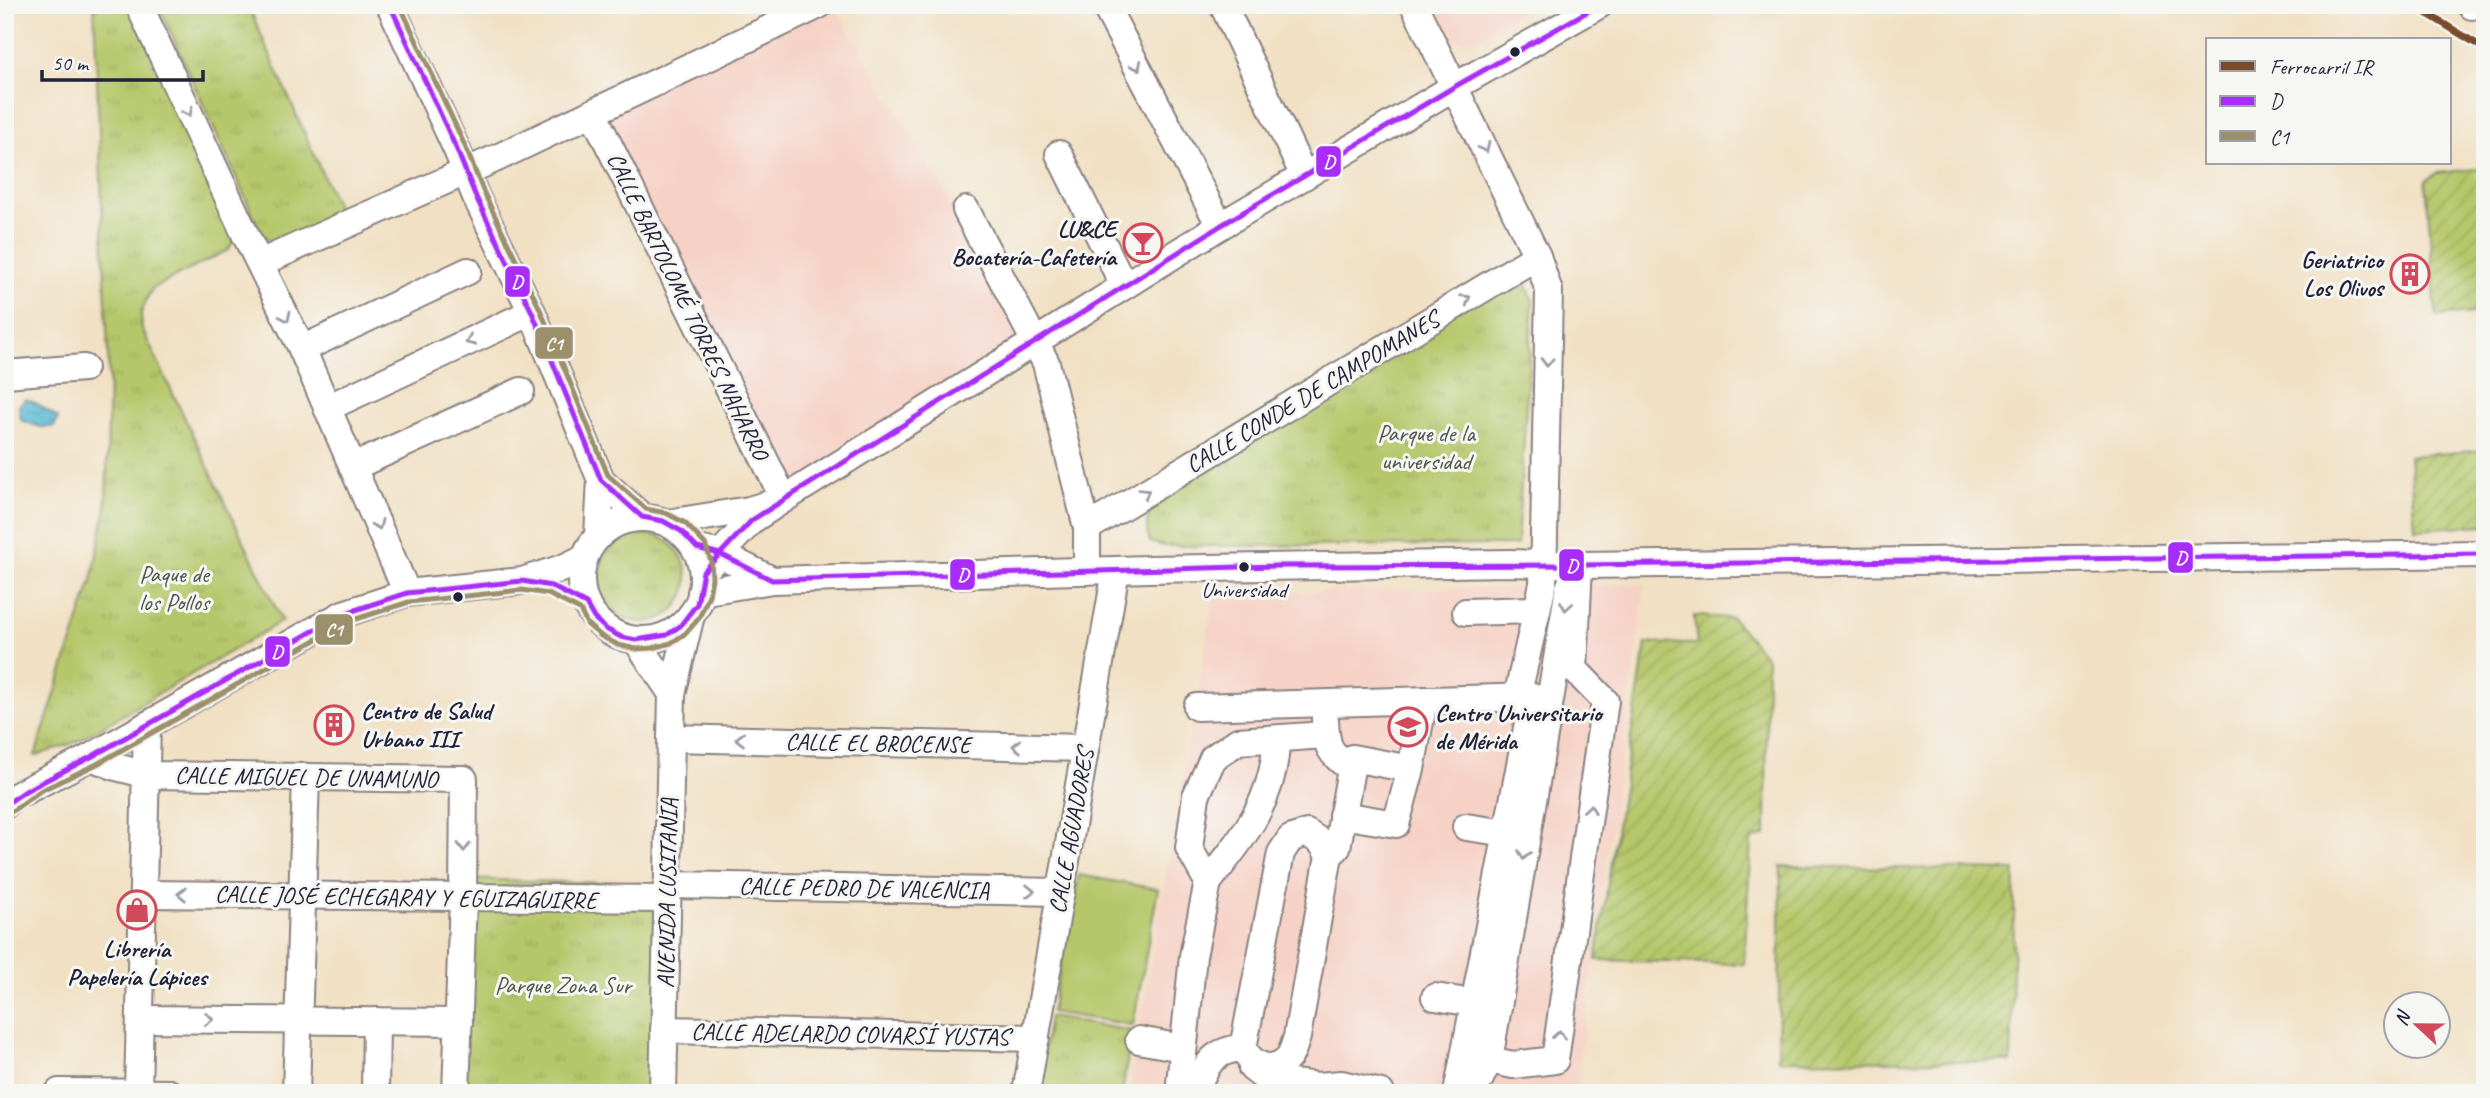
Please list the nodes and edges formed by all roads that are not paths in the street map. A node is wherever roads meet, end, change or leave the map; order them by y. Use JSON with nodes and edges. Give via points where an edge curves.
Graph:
{"nodes":[{"id":1,"x":139,"y":5,"type":"edge"},
{"id":2,"x":390,"y":5,"type":"edge"},
{"id":3,"x":818,"y":5,"type":"edge"},
{"id":4,"x":1105,"y":5,"type":"edge"},
{"id":5,"x":1223,"y":5,"type":"edge"},
{"id":6,"x":1414,"y":5,"type":"edge"},
{"id":7,"x":1599,"y":5,"type":"edge"},
{"id":8,"x":1454,"y":88,"type":"junction"},
{"id":9,"x":593,"y":113,"type":"junction"},
{"id":10,"x":1059,"y":155,"type":"dead end"},
{"id":11,"x":466,"y":172,"type":"junction"},
{"id":12,"x":1304,"y":176,"type":"junction"},
{"id":13,"x":966,"y":210,"type":"dead end"},
{"id":14,"x":1220,"y":226,"type":"junction"},
{"id":15,"x":1537,"y":256,"type":"junction"},
{"id":16,"x":260,"y":264,"type":"junction"},
{"id":17,"x":468,"y":271,"type":"dead end"},
{"id":18,"x":1124,"y":286,"type":"junction"},
{"id":19,"x":532,"y":312,"type":"junction"},
{"id":20,"x":1034,"y":343,"type":"junction"},
{"id":21,"x":302,"y":349,"type":"junction"},
{"id":22,"x":83,"y":368,"type":"dead end"},
{"id":23,"x":5,"y":374,"type":"edge"},
{"id":24,"x":521,"y":391,"type":"dead end"},
{"id":25,"x":327,"y":408,"type":"junction"},
{"id":26,"x":353,"y":467,"type":"junction"},
{"id":27,"x":601,"y":480,"type":"junction"},
{"id":28,"x":784,"y":499,"type":"junction"},
{"id":29,"x":654,"y":520,"type":"junction"},
{"id":30,"x":1087,"y":528,"type":"junction"},
{"id":31,"x":591,"y":547,"type":"junction"},
{"id":32,"x":2485,"y":554,"type":"edge"},
{"id":33,"x":1542,"y":565,"type":"junction"},
{"id":34,"x":1579,"y":565,"type":"junction"},
{"id":35,"x":1087,"y":570,"type":"junction"},
{"id":36,"x":1116,"y":570,"type":"junction"},
{"id":37,"x":702,"y":576,"type":"junction"},
{"id":38,"x":772,"y":580,"type":"junction"},
{"id":39,"x":522,"y":581,"type":"junction"},
{"id":40,"x":407,"y":593,"type":"junction"},
{"id":41,"x":586,"y":604,"type":"junction"},
{"id":42,"x":1537,"y":610,"type":"junction"},
{"id":43,"x":1466,"y":612,"type":"dead end"},
{"id":44,"x":636,"y":640,"type":"junction"},
{"id":45,"x":1584,"y":680,"type":"junction"},
{"id":46,"x":1553,"y":687,"type":"junction"},
{"id":47,"x":1413,"y":693,"type":"junction"},
{"id":48,"x":672,"y":694,"type":"junction"},
{"id":49,"x":1321,"y":695,"type":"junction"},
{"id":50,"x":1517,"y":697,"type":"junction"},
{"id":51,"x":1197,"y":707,"type":"dead end"},
{"id":52,"x":148,"y":725,"type":"junction"},
{"id":53,"x":1325,"y":735,"type":"junction"},
{"id":54,"x":671,"y":738,"type":"junction"},
{"id":55,"x":1276,"y":739,"type":"junction"},
{"id":56,"x":1085,"y":748,"type":"junction"},
{"id":57,"x":91,"y":757,"type":"junction"},
{"id":58,"x":1352,"y":769,"type":"junction"},
{"id":59,"x":1411,"y":769,"type":"junction"},
{"id":60,"x":148,"y":775,"type":"junction"},
{"id":61,"x":306,"y":777,"type":"junction"},
{"id":62,"x":5,"y":805,"type":"edge"},
{"id":63,"x":1342,"y":815,"type":"junction"},
{"id":64,"x":1466,"y":827,"type":"dead end"},
{"id":65,"x":1507,"y":833,"type":"junction"},
{"id":66,"x":1236,"y":846,"type":"junction"},
{"id":67,"x":1329,"y":855,"type":"junction"},
{"id":68,"x":1279,"y":862,"type":"junction"},
{"id":69,"x":1208,"y":882,"type":"junction"},
{"id":70,"x":667,"y":892,"type":"junction"},
{"id":71,"x":1061,"y":892,"type":"junction"},
{"id":72,"x":144,"y":894,"type":"junction"},
{"id":73,"x":303,"y":896,"type":"junction"},
{"id":74,"x":463,"y":898,"type":"junction"},
{"id":75,"x":1435,"y":997,"type":"dead end"},
{"id":76,"x":1475,"y":1003,"type":"junction"},
{"id":77,"x":141,"y":1019,"type":"junction"},
{"id":78,"x":299,"y":1020,"type":"junction"},
{"id":79,"x":376,"y":1021,"type":"junction"},
{"id":80,"x":459,"y":1022,"type":"junction"},
{"id":81,"x":664,"y":1030,"type":"junction"},
{"id":82,"x":1036,"y":1038,"type":"junction"},
{"id":83,"x":1139,"y":1040,"type":"dead end"},
{"id":84,"x":1295,"y":1044,"type":"junction"},
{"id":85,"x":1182,"y":1048,"type":"junction"},
{"id":86,"x":1245,"y":1052,"type":"junction"},
{"id":87,"x":1501,"y":1062,"type":"junction"},
{"id":88,"x":1341,"y":1084,"type":"junction"},
{"id":89,"x":59,"y":1092,"type":"edge"},
{"id":90,"x":138,"y":1092,"type":"edge"},
{"id":91,"x":169,"y":1093,"type":"edge"},
{"id":92,"x":296,"y":1093,"type":"edge"},
{"id":93,"x":375,"y":1093,"type":"edge"},
{"id":94,"x":456,"y":1093,"type":"edge"},
{"id":95,"x":663,"y":1093,"type":"edge"},
{"id":96,"x":1027,"y":1093,"type":"edge"},
{"id":97,"x":1179,"y":1093,"type":"edge"},
{"id":98,"x":1194,"y":1093,"type":"edge"},
{"id":99,"x":1381,"y":1093,"type":"edge"},
{"id":100,"x":1457,"y":1093,"type":"edge"},
{"id":101,"x":1473,"y":1093,"type":"edge"},
{"id":102,"x":1489,"y":1093,"type":"edge"}],
"edges":[{"from":1,"to":16,"type":"street","one_way":true},
{"from":2,"to":11,"type":"street"},
{"from":3,"to":9,"type":"street"},
{"from":4,"to":14,"type":"street","one_way":true},
{"from":5,"to":12,"type":"street"},
{"from":6,"to":8,"type":"street"},
{"from":7,"to":8,"type":"street"},
{"from":8,"to":12,"type":"street"},
{"from":8,"to":15,"type":"street","one_way":true},
{"from":9,"to":11,"type":"street"},
{"from":9,"to":28,"type":"street","name":"CALLE BARTOLOMÉ TORRES NAHARRO"},
{"from":10,"to":18,"type":"street"},
{"from":11,"to":16,"type":"street"},
{"from":11,"to":19,"type":"street"},
{"from":12,"to":14,"type":"street"},
{"from":13,"to":20,"type":"street"},
{"from":14,"to":18,"type":"street"},
{"from":30,"to":15,"type":"street","name":"CALLE CONDE DE CAMPOMANES","one_way":true},
{"from":15,"to":33,"type":"street","one_way":true,"via":[[1549,291]]},
{"from":16,"to":21,"type":"street","one_way":true},
{"from":17,"to":21,"type":"street"},
{"from":18,"to":20,"type":"street"},
{"from":19,"to":25,"type":"street","one_way":true},
{"from":19,"to":27,"type":"street"},
{"from":20,"to":28,"type":"street"},
{"from":20,"to":30,"type":"street","via":[[1046,363]]},
{"from":21,"to":25,"type":"street"},
{"from":22,"to":23,"type":"street"},
{"from":24,"to":26,"type":"street"},
{"from":25,"to":26,"type":"street"},
{"from":26,"to":40,"type":"street","one_way":true},
{"from":27,"to":29,"type":"street"},
{"from":27,"to":31,"type":"street"},
{"from":28,"to":29,"type":"street","via":[[749,510]]},
{"from":28,"to":37,"type":"street","via":[[752,520]]},
{"from":29,"to":31,"type":"street","via":[[621,521],[605,529]]},
{"from":29,"to":37,"type":"street","via":[[681,531]]},
{"from":30,"to":35,"type":"street"},
{"from":31,"to":39,"type":"street","via":[[563,568]]},
{"from":31,"to":41,"type":"street","via":[[580,574]]},
{"from":32,"to":34,"type":"street"},
{"from":33,"to":34,"type":"street"},
{"from":33,"to":36,"type":"street"},
{"from":33,"to":42,"type":"street"},
{"from":34,"to":45,"type":"street","via":[[1574,669]]},
{"from":34,"to":46,"type":"street","one_way":true,"via":[[1569,588]]},
{"from":35,"to":36,"type":"street"},
{"from":35,"to":38,"type":"street"},
{"from":36,"to":56,"type":"street","name":"CALLE AGUADORES"},
{"from":37,"to":38,"type":"street"},
{"from":37,"to":38,"type":"street"},
{"from":37,"to":44,"type":"street","via":[[680,626],[667,635]]},
{"from":37,"to":48,"type":"street","name":"AVENIDA LUSITANIA"},
{"from":39,"to":40,"type":"street"},
{"from":39,"to":41,"type":"street","via":[[551,586]]},
{"from":40,"to":52,"type":"street","via":[[343,614]]},
{"from":41,"to":44,"type":"street","via":[[606,629]]},
{"from":42,"to":43,"type":"street"},
{"from":42,"to":50,"type":"street"},
{"from":44,"to":48,"type":"street"},
{"from":45,"to":46,"type":"street","via":[[1570,677]]},
{"from":87,"to":45,"type":"street","one_way":true,"via":[[1555,1060],[1605,701]]},
{"from":46,"to":87,"type":"street","one_way":true},
{"from":47,"to":49,"type":"street"},
{"from":47,"to":50,"type":"street"},
{"from":47,"to":59,"type":"street"},
{"from":48,"to":54,"type":"street","name":"AVENIDA LUSITANIA"},
{"from":49,"to":51,"type":"street"},
{"from":49,"to":53,"type":"street"},
{"from":50,"to":65,"type":"street","via":[[1533,697]]},
{"from":52,"to":57,"type":"street"},
{"from":52,"to":60,"type":"street"},
{"from":53,"to":55,"type":"street"},
{"from":53,"to":58,"type":"street","via":[[1332,754]]},
{"from":56,"to":54,"type":"street","name":"CALLE EL BROCENSE","one_way":true},
{"from":54,"to":70,"type":"street","name":"AVENIDA LUSITANIA"},
{"from":55,"to":66,"type":"street","via":[[1270,784],[1259,814]]},
{"from":55,"to":69,"type":"street","via":[[1238,741],[1213,758],[1196,796],[1189,848]]},
{"from":56,"to":71,"type":"street","name":"CALLE AGUADORES"},
{"from":57,"to":60,"type":"street","name":"CALLE MIGUEL DE UNAMUNO"},
{"from":57,"to":62,"type":"street"},
{"from":58,"to":59,"type":"street","via":[[1352,758]]},
{"from":58,"to":63,"type":"street"},
{"from":59,"to":63,"type":"street","via":[[1396,824]]},
{"from":60,"to":61,"type":"street","name":"CALLE MIGUEL DE UNAMUNO"},
{"from":60,"to":72,"type":"street"},
{"from":61,"to":73,"type":"street"},
{"from":61,"to":74,"type":"street","name":"CALLE MIGUEL DE UNAMUNO","one_way":true,"via":[[464,779]]},
{"from":63,"to":67,"type":"street","via":[[1337,848]]},
{"from":64,"to":65,"type":"street"},
{"from":65,"to":76,"type":"street"},
{"from":66,"to":68,"type":"street","via":[[1252,856]]},
{"from":66,"to":69,"type":"street"},
{"from":67,"to":68,"type":"street","via":[[1321,842],[1307,833],[1290,839]]},
{"from":67,"to":84,"type":"street"},
{"from":68,"to":86,"type":"street"},
{"from":69,"to":85,"type":"street"},
{"from":70,"to":71,"type":"street","name":"CALLE PEDRO DE VALENCIA","one_way":true},
{"from":70,"to":74,"type":"street","name":"CALLE JOSÉ ECHEGARAY Y EGUIZAGUIRRE"},
{"from":70,"to":81,"type":"street","name":"AVENIDA LUSITANIA"},
{"from":71,"to":82,"type":"street","name":"CALLE AGUADORES"},
{"from":73,"to":72,"type":"street","name":"CALLE JOSÉ ECHEGARAY Y EGUIZAGUIRRE","one_way":true},
{"from":72,"to":77,"type":"street"},
{"from":73,"to":74,"type":"street","name":"CALLE JOSÉ ECHEGARAY Y EGUIZAGUIRRE"},
{"from":73,"to":78,"type":"street"},
{"from":74,"to":80,"type":"street"},
{"from":75,"to":76,"type":"street"},
{"from":76,"to":100,"type":"street"},
{"from":77,"to":78,"type":"street","one_way":true},
{"from":77,"to":90,"type":"street"},
{"from":78,"to":79,"type":"street"},
{"from":78,"to":92,"type":"street"},
{"from":79,"to":80,"type":"street"},
{"from":79,"to":93,"type":"street"},
{"from":80,"to":94,"type":"street"},
{"from":81,"to":82,"type":"street","name":"CALLE ADELARDO COVARSÍ YUSTAS"},
{"from":81,"to":95,"type":"street","name":"AVENIDA LUSITANIA"},
{"from":82,"to":96,"type":"street","name":"CALLE AGUADORES"},
{"from":83,"to":85,"type":"street"},
{"from":84,"to":86,"type":"street","via":[[1285,1061],[1275,1066],[1255,1063]]},
{"from":84,"to":88,"type":"street","via":[[1312,1066]]},
{"from":85,"to":97,"type":"street"},
{"from":86,"to":88,"type":"street","via":[[1261,1075],[1318,1086]]},
{"from":86,"to":98,"type":"street","via":[[1228,1049],[1216,1055]]},
{"from":87,"to":101,"type":"street"},
{"from":87,"to":102,"type":"street","via":[[1502,1073]]},
{"from":88,"to":99,"type":"street"},
{"from":89,"to":90,"type":"street"},
{"from":90,"to":91,"type":"street"}]}
